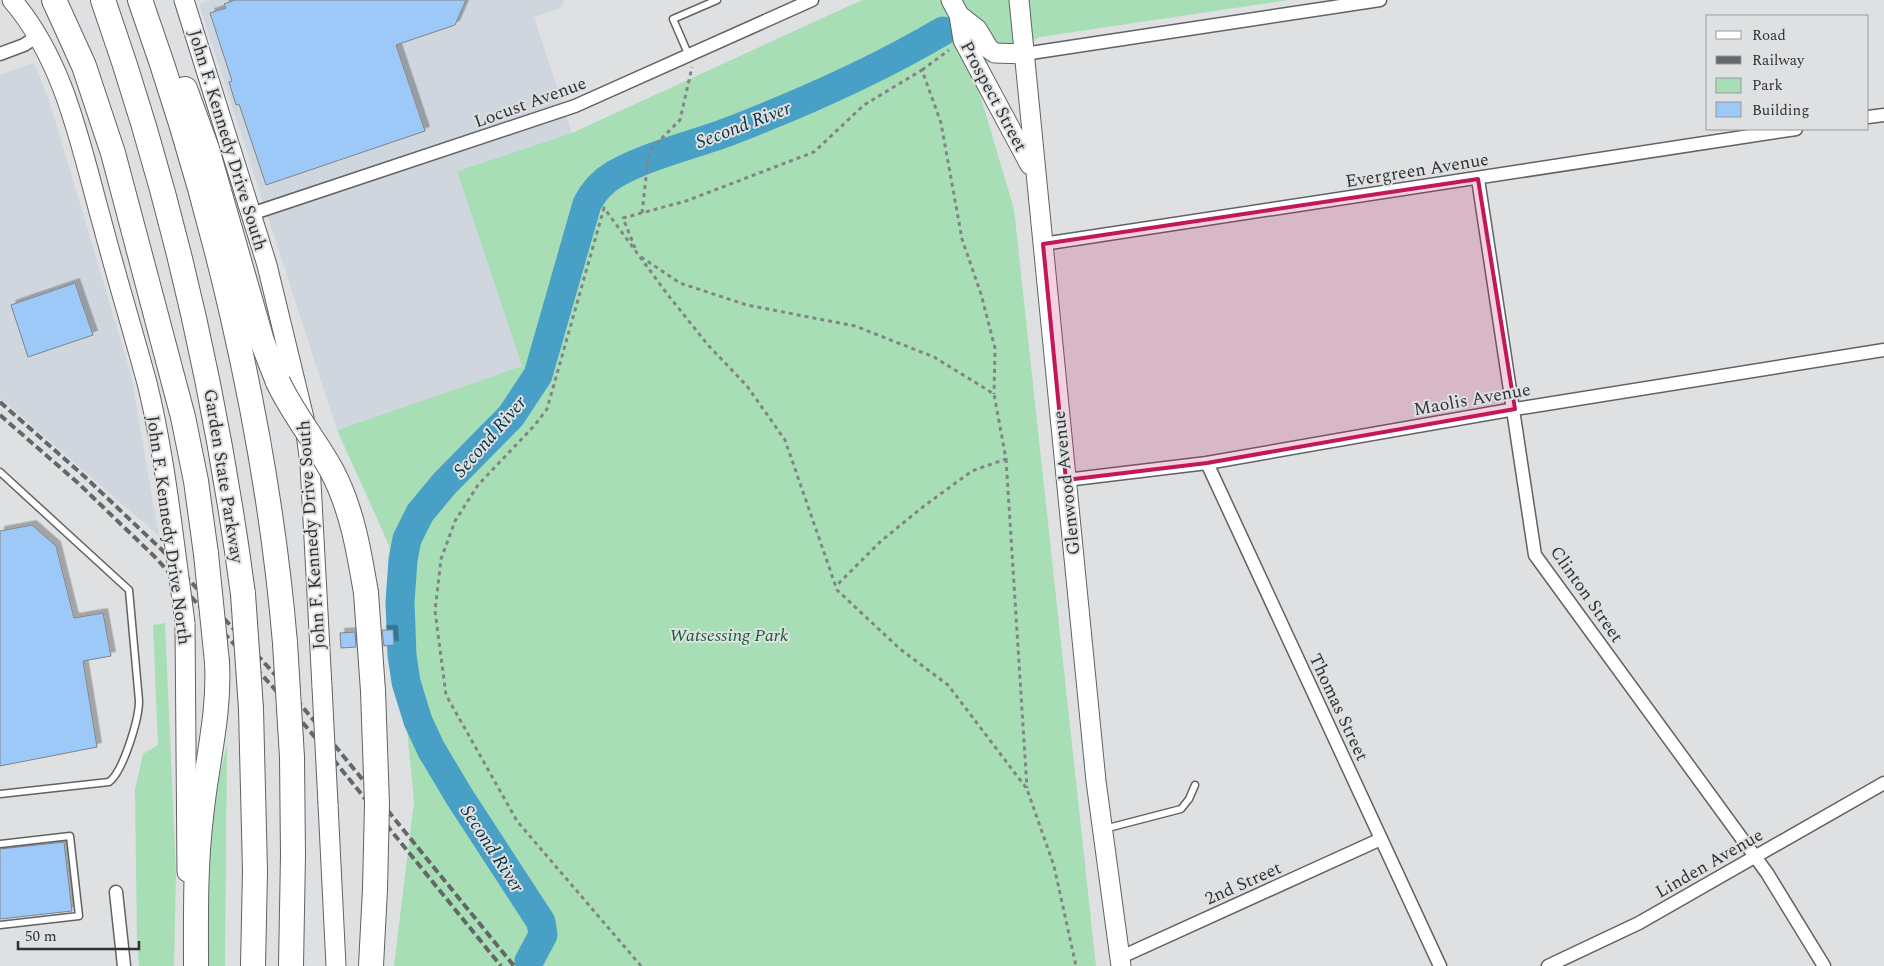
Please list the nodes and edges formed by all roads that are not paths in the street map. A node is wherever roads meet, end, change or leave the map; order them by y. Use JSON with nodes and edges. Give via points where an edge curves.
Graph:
{"nodes":[{"id":1,"x":12,"y":0,"type":"edge"},
{"id":2,"x":54,"y":0,"type":"edge"},
{"id":3,"x":103,"y":0,"type":"edge"},
{"id":4,"x":140,"y":0,"type":"edge"},
{"id":5,"x":145,"y":0,"type":"edge"},
{"id":6,"x":184,"y":0,"type":"edge"},
{"id":7,"x":717,"y":0,"type":"edge"},
{"id":8,"x":812,"y":0,"type":"edge"},
{"id":9,"x":1019,"y":0,"type":"edge"},
{"id":10,"x":1380,"y":0,"type":"edge"},
{"id":11,"x":955,"y":7,"type":"edge"},
{"id":12,"x":39,"y":35,"type":"junction"},
{"id":13,"x":0,"y":54,"type":"edge"},
{"id":14,"x":692,"y":54,"type":"junction"},
{"id":15,"x":1024,"y":54,"type":"junction"},
{"id":16,"x":1884,"y":115,"type":"edge"},
{"id":17,"x":1869,"y":117,"type":"edge"},
{"id":18,"x":1790,"y":130,"type":"edge"},
{"id":19,"x":1036,"y":175,"type":"junction"},
{"id":20,"x":1478,"y":179,"type":"junction"},
{"id":21,"x":251,"y":214,"type":"junction"},
{"id":22,"x":1043,"y":244,"type":"junction"},
{"id":23,"x":1884,"y":350,"type":"edge"},
{"id":24,"x":1515,"y":409,"type":"junction"},
{"id":25,"x":1207,"y":463,"type":"junction"},
{"id":26,"x":0,"y":472,"type":"edge"},
{"id":27,"x":1066,"y":480,"type":"junction"},
{"id":28,"x":1884,"y":783,"type":"edge"},
{"id":29,"x":1195,"y":785,"type":"dead end"},
{"id":30,"x":0,"y":794,"type":"edge"},
{"id":31,"x":1102,"y":830,"type":"junction"},
{"id":32,"x":1381,"y":839,"type":"junction"},
{"id":33,"x":0,"y":844,"type":"edge"},
{"id":34,"x":1755,"y":856,"type":"junction"},
{"id":35,"x":116,"y":892,"type":"dead end"},
{"id":36,"x":0,"y":925,"type":"edge"},
{"id":37,"x":1120,"y":962,"type":"edge"},
{"id":38,"x":124,"y":966,"type":"edge"},
{"id":39,"x":195,"y":966,"type":"edge"},
{"id":40,"x":252,"y":966,"type":"edge"},
{"id":41,"x":291,"y":966,"type":"edge"},
{"id":42,"x":336,"y":966,"type":"edge"},
{"id":43,"x":371,"y":966,"type":"edge"},
{"id":44,"x":1440,"y":966,"type":"edge"},
{"id":45,"x":1548,"y":966,"type":"edge"},
{"id":46,"x":1824,"y":966,"type":"edge"}],
"edges":[{"from":1,"to":12,"type":"main road","name":"John F. Kennedy Drive North"},
{"from":2,"to":39,"type":"highway","bridge":true,"via":[[87,72],[116,163],[183,417],[198,495],[217,662],[217,713],[197,849]]},
{"from":3,"to":40,"type":"highway","name":"Garden State Parkway","bridge":true,"via":[[139,105],[187,278],[223,453],[243,594],[252,709],[255,863]]},
{"from":4,"to":41,"type":"highway","name":"Garden State Parkway","bridge":true,"via":[[187,144],[234,326],[262,471],[285,643],[292,757]]},
{"from":5,"to":43,"type":"highway","bridge":true,"via":[[198,122],[262,341],[278,382],[295,416],[337,482],[357,539],[366,593],[377,804]]},
{"from":6,"to":21,"type":"main road","name":"John F. Kennedy Drive South"},
{"from":7,"to":14,"type":"lane","via":[[673,19]]},
{"from":8,"to":14,"type":"street","name":"Locust Avenue"},
{"from":9,"to":15,"type":"main road","name":"Glenwood Avenue"},
{"from":10,"to":15,"type":"street"},
{"from":11,"to":15,"type":"main road","name":"Prospect Street","via":[[977,29],[989,49],[995,53]]},
{"from":11,"to":19,"type":"main road","name":"Prospect Street","via":[[963,40]]},
{"from":12,"to":13,"type":"street"},
{"from":12,"to":39,"type":"main road","name":"John F. Kennedy Drive North","bridge":true,"via":[[68,104],[147,383],[162,454],[185,623],[186,849]]},
{"from":14,"to":21,"type":"street","name":"Locust Avenue","via":[[560,112]]},
{"from":15,"to":19,"type":"main road","name":"Glenwood Avenue"},
{"from":16,"to":17,"type":"street"},
{"from":18,"to":20,"type":"street","name":"Evergreen Avenue"},
{"from":19,"to":22,"type":"main road","name":"Glenwood Avenue"},
{"from":20,"to":22,"type":"street","name":"Evergreen Avenue"},
{"from":20,"to":24,"type":"street","name":"Clinton Street"},
{"from":21,"to":42,"type":"main road","name":"John F. Kennedy Drive South","bridge":true,"via":[[275,293],[306,433]]},
{"from":22,"to":27,"type":"main road","name":"Glenwood Avenue"},
{"from":23,"to":24,"type":"street","name":"Maolis Avenue"},
{"from":24,"to":25,"type":"street","name":"Maolis Avenue"},
{"from":24,"to":34,"type":"street","name":"Clinton Street","via":[[1535,555]]},
{"from":25,"to":27,"type":"street","name":"Maolis Avenue"},
{"from":25,"to":32,"type":"street","name":"Thomas Street"},
{"from":26,"to":30,"type":"lane","via":[[129,590],[139,701],[137,719],[117,774],[109,782]]},
{"from":27,"to":31,"type":"main road","name":"Glenwood Avenue"},
{"from":28,"to":34,"type":"street","name":"Linden Avenue"},
{"from":29,"to":31,"type":"lane","via":[[1190,799],[1181,809]]},
{"from":31,"to":37,"type":"main road","name":"Glenwood Avenue"},
{"from":32,"to":37,"type":"street","name":"2nd Street"},
{"from":32,"to":44,"type":"street","name":"Thomas Street"},
{"from":33,"to":36,"type":"lane","via":[[70,836],[79,916]]},
{"from":34,"to":45,"type":"street","name":"Linden Avenue","via":[[1639,923]]},
{"from":34,"to":46,"type":"street","name":"Clinton Street"},
{"from":35,"to":38,"type":"street"}]}
